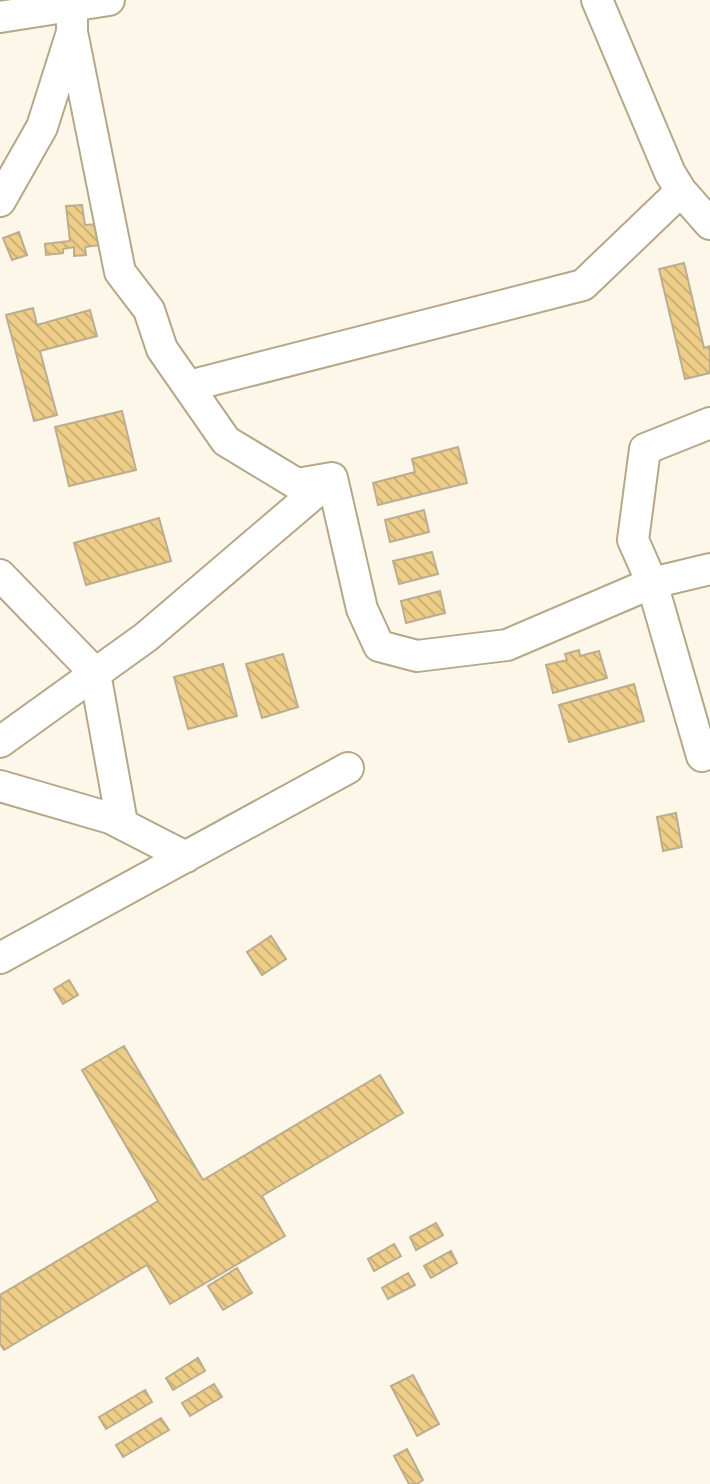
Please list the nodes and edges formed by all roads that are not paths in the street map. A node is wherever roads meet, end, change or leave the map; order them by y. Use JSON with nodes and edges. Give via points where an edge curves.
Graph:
{"nodes":[{"id":1,"x":109,"y":0,"type":"edge"},
{"id":2,"x":597,"y":0,"type":"edge"},
{"id":3,"x":0,"y":17,"type":"edge"},
{"id":4,"x":72,"y":19,"type":"junction"},
{"id":5,"x":681,"y":191,"type":"junction"},
{"id":6,"x":0,"y":201,"type":"edge"},
{"id":7,"x":710,"y":224,"type":"edge"},
{"id":8,"x":189,"y":386,"type":"junction"},
{"id":9,"x":710,"y":423,"type":"edge"},
{"id":10,"x":332,"y":478,"type":"junction"},
{"id":11,"x":710,"y":569,"type":"edge"},
{"id":12,"x":0,"y":575,"type":"edge"},
{"id":13,"x":652,"y":583,"type":"junction"},
{"id":14,"x":95,"y":673,"type":"junction"},
{"id":15,"x":0,"y":742,"type":"edge"},
{"id":16,"x":702,"y":756,"type":"dead end"},
{"id":17,"x":348,"y":768,"type":"dead end"},
{"id":18,"x":0,"y":786,"type":"edge"},
{"id":19,"x":122,"y":823,"type":"junction"},
{"id":20,"x":186,"y":857,"type":"junction"},
{"id":21,"x":0,"y":958,"type":"edge"}],
"edges":[{"from":1,"to":4,"type":"street"},
{"from":2,"to":5,"type":"street"},
{"from":3,"to":4,"type":"street"},
{"from":4,"to":6,"type":"street","via":[[42,127]]},
{"from":4,"to":8,"type":"street","via":[[120,272],[149,310],[162,349]]},
{"from":5,"to":7,"type":"street"},
{"from":5,"to":8,"type":"street","via":[[583,285]]},
{"from":8,"to":10,"type":"street","via":[[226,441],[297,484]]},
{"from":9,"to":13,"type":"street","via":[[645,449],[633,540]]},
{"from":10,"to":13,"type":"street","via":[[362,609],[379,646],[417,656],[507,645]]},
{"from":10,"to":14,"type":"street","via":[[146,637]]},
{"from":11,"to":13,"type":"street"},
{"from":12,"to":14,"type":"street"},
{"from":13,"to":16,"type":"street"},
{"from":14,"to":15,"type":"street"},
{"from":14,"to":19,"type":"street"},
{"from":17,"to":20,"type":"street"},
{"from":18,"to":19,"type":"street"},
{"from":19,"to":20,"type":"street"},
{"from":20,"to":21,"type":"street"}]}
